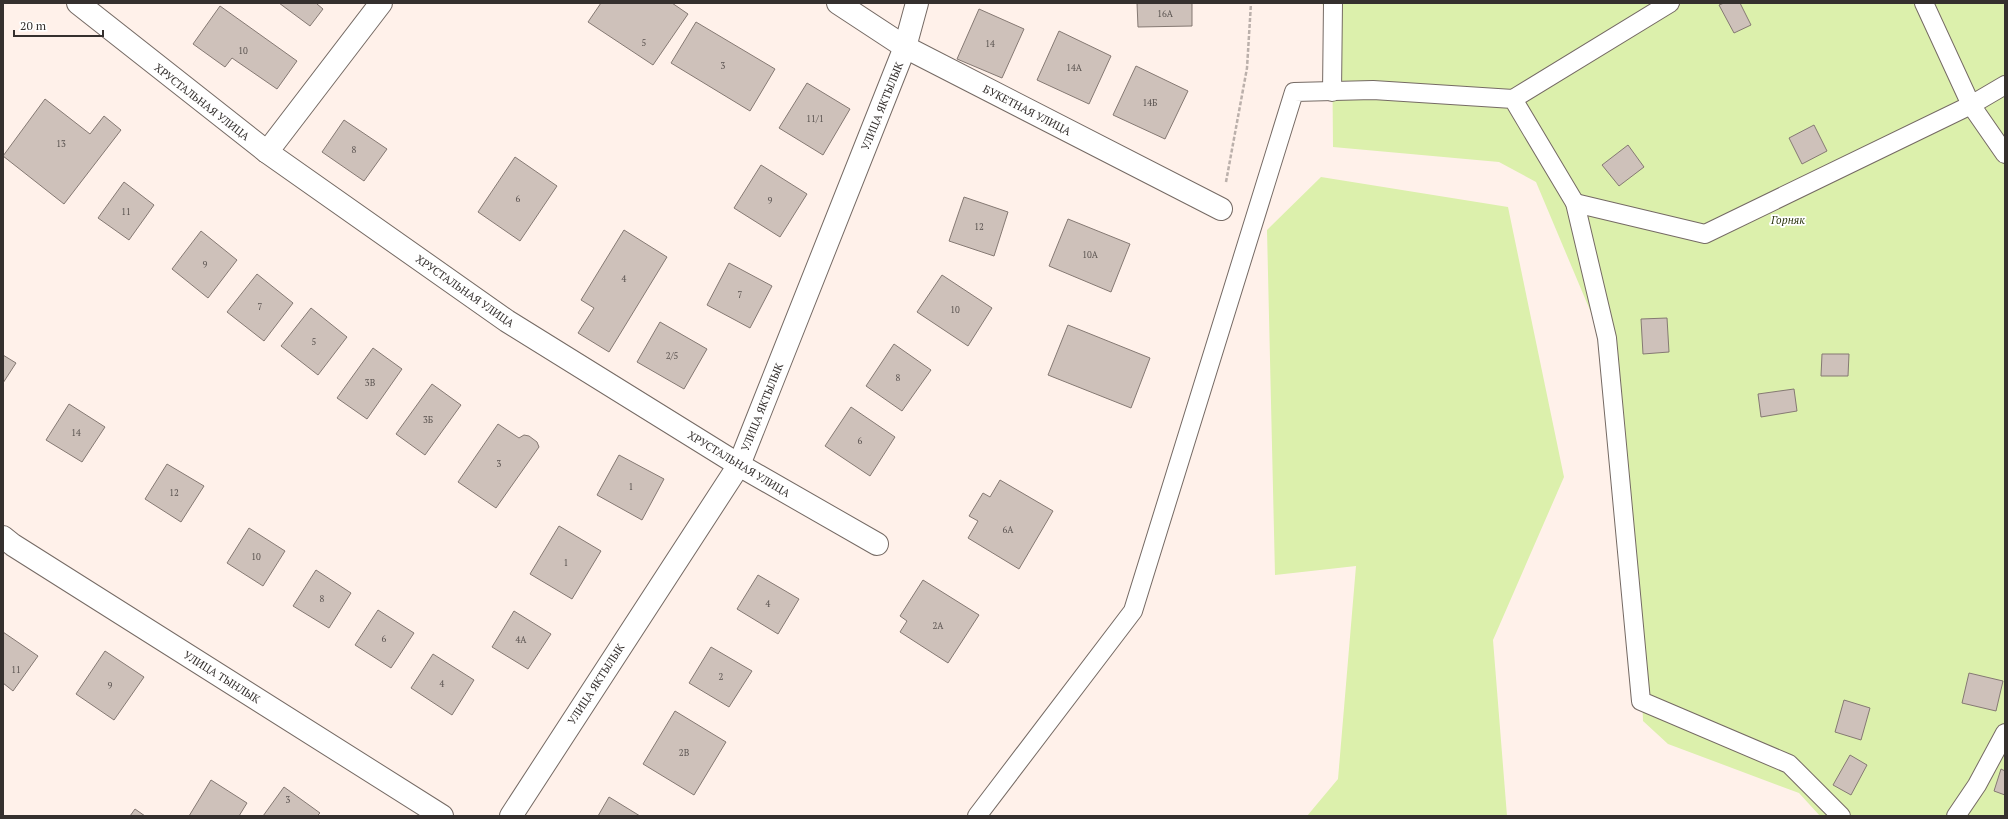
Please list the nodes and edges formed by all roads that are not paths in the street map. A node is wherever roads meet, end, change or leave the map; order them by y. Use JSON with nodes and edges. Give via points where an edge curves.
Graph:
{"nodes":[{"id":1,"x":78,"y":3,"type":"edge"},
{"id":2,"x":382,"y":3,"type":"edge"},
{"id":3,"x":838,"y":3,"type":"edge"},
{"id":4,"x":916,"y":3,"type":"edge"},
{"id":5,"x":1333,"y":3,"type":"edge"},
{"id":6,"x":1670,"y":3,"type":"edge"},
{"id":7,"x":1924,"y":3,"type":"edge"},
{"id":8,"x":905,"y":47,"type":"junction"},
{"id":9,"x":2005,"y":85,"type":"edge"},
{"id":10,"x":1332,"y":92,"type":"junction"},
{"id":11,"x":1513,"y":99,"type":"junction"},
{"id":12,"x":1971,"y":105,"type":"junction"},
{"id":13,"x":267,"y":152,"type":"junction"},
{"id":14,"x":2005,"y":154,"type":"edge"},
{"id":15,"x":1575,"y":203,"type":"junction"},
{"id":16,"x":1222,"y":209,"type":"road end"},
{"id":17,"x":738,"y":465,"type":"junction"},
{"id":18,"x":3,"y":537,"type":"edge"},
{"id":19,"x":876,"y":544,"type":"dead end"},
{"id":20,"x":2005,"y":733,"type":"edge"},
{"id":21,"x":442,"y":816,"type":"edge"},
{"id":22,"x":511,"y":816,"type":"edge"},
{"id":23,"x":977,"y":816,"type":"edge"},
{"id":24,"x":1841,"y":816,"type":"edge"},
{"id":25,"x":1956,"y":816,"type":"edge"}],
"edges":[{"from":1,"to":13,"type":"street","name":"ХРУСТАЛЬНАЯ УЛИЦА"},
{"from":2,"to":13,"type":"street"},
{"from":3,"to":8,"type":"street","name":"БУКЕТНАЯ УЛИЦА"},
{"from":4,"to":8,"type":"street","name":"УЛИЦА ЯКТЫЛЫК"},
{"from":5,"to":10,"type":"lane"},
{"from":6,"to":11,"type":"lane"},
{"from":7,"to":12,"type":"lane"},
{"from":8,"to":16,"type":"street","name":"БУКЕТНАЯ УЛИЦА"},
{"from":8,"to":17,"type":"street","name":"УЛИЦА ЯКТЫЛЫК"},
{"from":9,"to":12,"type":"lane"},
{"from":10,"to":11,"type":"lane","via":[[1373,90]]},
{"from":10,"to":23,"type":"lane","via":[[1294,92],[1133,612]]},
{"from":11,"to":15,"type":"lane"},
{"from":12,"to":14,"type":"lane"},
{"from":12,"to":15,"type":"lane","via":[[1705,234]]},
{"from":13,"to":17,"type":"street","name":"ХРУСТАЛЬНАЯ УЛИЦА","via":[[507,321]]},
{"from":15,"to":24,"type":"lane","via":[[1607,338],[1641,701],[1789,764]]},
{"from":17,"to":19,"type":"street","name":"ХРУСТАЛЬНАЯ УЛИЦА"},
{"from":17,"to":22,"type":"street","name":"УЛИЦА ЯКТЫЛЫК"},
{"from":18,"to":21,"type":"street","name":"УЛИЦА ТЫНЛЫК"},
{"from":20,"to":25,"type":"lane","via":[[1977,785]]}]}
